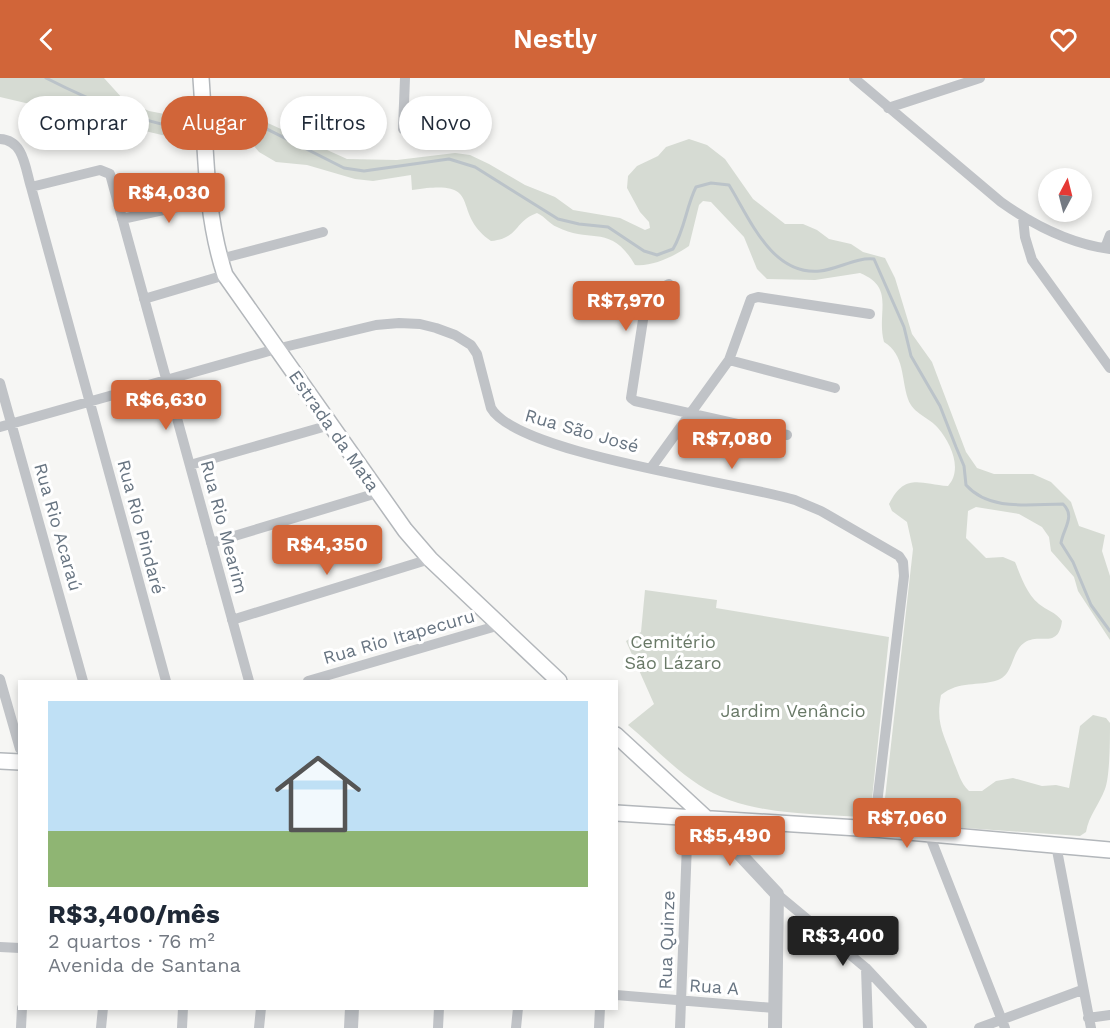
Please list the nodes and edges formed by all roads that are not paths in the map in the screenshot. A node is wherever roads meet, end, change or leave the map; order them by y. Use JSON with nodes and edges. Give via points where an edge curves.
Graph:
{"nodes":[{"id":1,"x":201,"y":78,"type":"edge"},
{"id":2,"x":405,"y":78,"type":"edge"},
{"id":3,"x":981,"y":78,"type":"edge"},
{"id":4,"x":858,"y":80,"type":"edge"},
{"id":5,"x":404,"y":96,"type":"edge"},
{"id":6,"x":888,"y":108,"type":"junction"},
{"id":7,"x":0,"y":139,"type":"edge"},
{"id":8,"x":31,"y":187,"type":"junction"},
{"id":9,"x":209,"y":200,"type":"junction"},
{"id":10,"x":1023,"y":218,"type":"junction"},
{"id":11,"x":122,"y":219,"type":"junction"},
{"id":12,"x":323,"y":232,"type":"dead end"},
{"id":13,"x":1110,"y":235,"type":"edge"},
{"id":14,"x":1107,"y":249,"type":"edge"},
{"id":15,"x":220,"y":259,"type":"junction"},
{"id":16,"x":225,"y":275,"type":"junction"},
{"id":17,"x":669,"y":284,"type":"dead end"},
{"id":18,"x":144,"y":299,"type":"junction"},
{"id":19,"x":870,"y":314,"type":"dead end"},
{"id":20,"x":276,"y":349,"type":"junction"},
{"id":21,"x":729,"y":360,"type":"junction"},
{"id":22,"x":1110,"y":368,"type":"edge"},
{"id":23,"x":167,"y":380,"type":"junction"},
{"id":24,"x":0,"y":382,"type":"edge"},
{"id":25,"x":835,"y":388,"type":"dead end"},
{"id":26,"x":90,"y":402,"type":"junction"},
{"id":27,"x":692,"y":412,"type":"junction"},
{"id":28,"x":12,"y":424,"type":"junction"},
{"id":29,"x":330,"y":425,"type":"junction"},
{"id":30,"x":0,"y":427,"type":"edge"},
{"id":31,"x":787,"y":435,"type":"dead end"},
{"id":32,"x":190,"y":465,"type":"junction"},
{"id":33,"x":651,"y":468,"type":"junction"},
{"id":34,"x":377,"y":493,"type":"junction"},
{"id":35,"x":211,"y":543,"type":"junction"},
{"id":36,"x":430,"y":559,"type":"junction"},
{"id":37,"x":232,"y":620,"type":"junction"},
{"id":38,"x":500,"y":625,"type":"junction"},
{"id":39,"x":0,"y":679,"type":"edge"},
{"id":40,"x":83,"y":680,"type":"edge"},
{"id":41,"x":166,"y":680,"type":"edge"},
{"id":42,"x":249,"y":680,"type":"edge"},
{"id":43,"x":311,"y":680,"type":"edge"},
{"id":44,"x":558,"y":680,"type":"edge"},
{"id":45,"x":618,"y":737,"type":"edge"},
{"id":46,"x":18,"y":742,"type":"edge"},
{"id":47,"x":0,"y":761,"type":"edge"},
{"id":48,"x":18,"y":762,"type":"edge"},
{"id":49,"x":618,"y":813,"type":"edge"},
{"id":50,"x":688,"y":817,"type":"junction"},
{"id":51,"x":706,"y":818,"type":"junction"},
{"id":52,"x":874,"y":829,"type":"junction"},
{"id":53,"x":929,"y":834,"type":"junction"},
{"id":54,"x":1056,"y":845,"type":"junction"},
{"id":55,"x":1110,"y":850,"type":"edge"},
{"id":56,"x":777,"y":894,"type":"junction"},
{"id":57,"x":0,"y":947,"type":"edge"},
{"id":58,"x":18,"y":948,"type":"edge"},
{"id":59,"x":866,"y":968,"type":"junction"},
{"id":60,"x":1082,"y":990,"type":"junction"},
{"id":61,"x":618,"y":995,"type":"edge"},
{"id":62,"x":681,"y":1001,"type":"junction"},
{"id":63,"x":774,"y":1008,"type":"junction"},
{"id":64,"x":22,"y":1010,"type":"edge"},
{"id":65,"x":103,"y":1010,"type":"edge"},
{"id":66,"x":183,"y":1010,"type":"edge"},
{"id":67,"x":261,"y":1010,"type":"edge"},
{"id":68,"x":352,"y":1010,"type":"edge"},
{"id":69,"x":440,"y":1010,"type":"edge"},
{"id":70,"x":518,"y":1010,"type":"edge"},
{"id":71,"x":600,"y":1010,"type":"edge"},
{"id":72,"x":1110,"y":1015,"type":"edge"},
{"id":73,"x":1003,"y":1023,"type":"edge"},
{"id":74,"x":1089,"y":1023,"type":"edge"},
{"id":75,"x":21,"y":1028,"type":"edge"},
{"id":76,"x":101,"y":1028,"type":"edge"},
{"id":77,"x":182,"y":1028,"type":"edge"},
{"id":78,"x":259,"y":1028,"type":"edge"},
{"id":79,"x":351,"y":1028,"type":"edge"},
{"id":80,"x":438,"y":1028,"type":"edge"},
{"id":81,"x":516,"y":1028,"type":"edge"},
{"id":82,"x":599,"y":1028,"type":"edge"},
{"id":83,"x":680,"y":1028,"type":"edge"},
{"id":84,"x":775,"y":1028,"type":"edge"},
{"id":85,"x":868,"y":1028,"type":"edge"},
{"id":86,"x":922,"y":1028,"type":"edge"},
{"id":87,"x":979,"y":1028,"type":"edge"}],
"edges":[{"from":1,"to":9,"type":"main road","name":"Estrada da Mata"},
{"from":2,"to":5,"type":"street"},
{"from":3,"to":6,"type":"street"},
{"from":4,"to":6,"type":"street"},
{"from":6,"to":10,"type":"street"},
{"from":7,"to":8,"type":"street","name":"Rua Rio Pindaré","via":[[12,141],[19,149]]},
{"from":8,"to":11,"type":"street","name":"Rua Rio Mearim","via":[[100,170],[110,174]]},
{"from":8,"to":26,"type":"street","name":"Rua Rio Pindaré"},
{"from":9,"to":11,"type":"street"},
{"from":9,"to":15,"type":"main road","name":"Estrada da Mata"},
{"from":10,"to":14,"type":"street","via":[[1060,235]]},
{"from":10,"to":22,"type":"street","via":[[1027,249],[1035,266]]},
{"from":11,"to":18,"type":"street","name":"Rua Rio Mearim"},
{"from":12,"to":15,"type":"street"},
{"from":13,"to":14,"type":"street"},
{"from":15,"to":16,"type":"main road","name":"Estrada da Mata"},
{"from":16,"to":18,"type":"street"},
{"from":16,"to":20,"type":"main road","name":"Estrada da Mata"},
{"from":17,"to":27,"type":"street","via":[[653,292],[645,307],[631,398]]},
{"from":18,"to":23,"type":"street","name":"Rua Rio Mearim"},
{"from":19,"to":21,"type":"street","via":[[754,298],[749,302]]},
{"from":20,"to":23,"type":"street","name":"Rua São José"},
{"from":20,"to":29,"type":"main road","name":"Estrada da Mata"},
{"from":20,"to":33,"type":"street","name":"Rua São José","via":[[376,325],[420,324],[436,328],[471,345],[491,408],[501,421],[529,435]]},
{"from":21,"to":25,"type":"street"},
{"from":21,"to":27,"type":"street"},
{"from":23,"to":26,"type":"street","name":"Rua São José"},
{"from":23,"to":32,"type":"street","name":"Rua Rio Mearim"},
{"from":24,"to":28,"type":"street","name":"Rua Rio Acaraú"},
{"from":26,"to":28,"type":"street","name":"Rua São José"},
{"from":26,"to":41,"type":"street","name":"Rua Rio Pindaré"},
{"from":27,"to":31,"type":"street"},
{"from":27,"to":33,"type":"street"},
{"from":28,"to":30,"type":"street","name":"Rua São José"},
{"from":28,"to":40,"type":"street","name":"Rua Rio Acaraú"},
{"from":29,"to":32,"type":"street"},
{"from":29,"to":34,"type":"main road","name":"Estrada da Mata"},
{"from":32,"to":35,"type":"street","name":"Rua Rio Mearim"},
{"from":33,"to":52,"type":"street","name":"Rua São José","via":[[795,500],[890,549],[903,562]]},
{"from":34,"to":35,"type":"street"},
{"from":34,"to":36,"type":"main road","name":"Estrada da Mata"},
{"from":35,"to":37,"type":"street","name":"Rua Rio Mearim"},
{"from":36,"to":37,"type":"street"},
{"from":36,"to":38,"type":"main road","name":"Estrada da Mata"},
{"from":37,"to":42,"type":"street","name":"Rua Rio Mearim"},
{"from":38,"to":43,"type":"street","name":"Rua Rio Itapecuru"},
{"from":38,"to":44,"type":"main road","name":"Estrada da Mata"},
{"from":39,"to":46,"type":"street"},
{"from":45,"to":51,"type":"main road"},
{"from":47,"to":48,"type":"main road"},
{"from":49,"to":50,"type":"main road"},
{"from":50,"to":51,"type":"main road"},
{"from":50,"to":62,"type":"street","name":"Rua Quinze"},
{"from":51,"to":52,"type":"main road"},
{"from":51,"to":56,"type":"street"},
{"from":52,"to":53,"type":"main road"},
{"from":53,"to":54,"type":"main road"},
{"from":53,"to":73,"type":"street"},
{"from":54,"to":55,"type":"main road"},
{"from":54,"to":60,"type":"street"},
{"from":56,"to":59,"type":"street"},
{"from":56,"to":63,"type":"street"},
{"from":57,"to":58,"type":"street"},
{"from":59,"to":85,"type":"street"},
{"from":59,"to":86,"type":"street"},
{"from":60,"to":73,"type":"street"},
{"from":60,"to":74,"type":"street"},
{"from":61,"to":62,"type":"street","name":"Rua A"},
{"from":62,"to":63,"type":"street","name":"Rua A"},
{"from":62,"to":83,"type":"street","name":"Rua Quinze"},
{"from":63,"to":84,"type":"street"},
{"from":64,"to":75,"type":"street"},
{"from":65,"to":76,"type":"street"},
{"from":66,"to":77,"type":"street"},
{"from":67,"to":78,"type":"street"},
{"from":68,"to":79,"type":"street"},
{"from":69,"to":80,"type":"street"},
{"from":70,"to":81,"type":"street"},
{"from":71,"to":82,"type":"street"},
{"from":72,"to":74,"type":"street"},
{"from":73,"to":87,"type":"street"}]}
